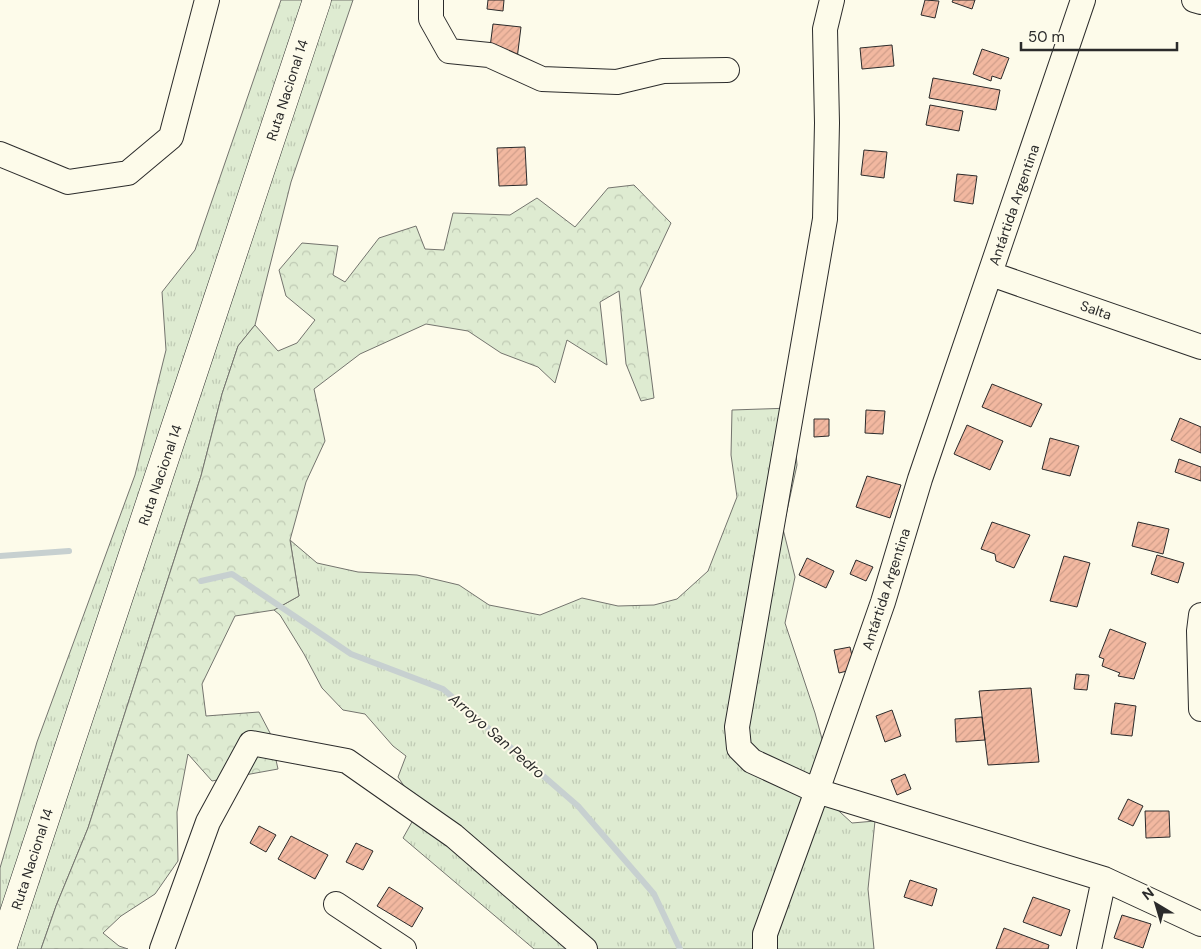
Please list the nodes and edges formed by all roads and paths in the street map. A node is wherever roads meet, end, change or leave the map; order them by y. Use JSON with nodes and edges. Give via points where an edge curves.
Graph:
{"nodes":[{"id":1,"x":207,"y":0,"type":"edge"},
{"id":2,"x":317,"y":0,"type":"edge"},
{"id":3,"x":431,"y":0,"type":"edge"},
{"id":4,"x":832,"y":0,"type":"edge"},
{"id":5,"x":1083,"y":0,"type":"edge"},
{"id":6,"x":1194,"y":0,"type":"edge"},
{"id":7,"x":1201,"y":2,"type":"edge"},
{"id":8,"x":727,"y":70,"type":"dead end"},
{"id":9,"x":0,"y":154,"type":"edge"},
{"id":10,"x":991,"y":274,"type":"junction"},
{"id":11,"x":1201,"y":347,"type":"edge"},
{"id":12,"x":1201,"y":615,"type":"edge"},
{"id":13,"x":1201,"y":709,"type":"edge"},
{"id":14,"x":817,"y":791,"type":"junction"},
{"id":15,"x":1104,"y":878,"type":"junction"},
{"id":16,"x":336,"y":904,"type":"dead end"},
{"id":17,"x":1201,"y":924,"type":"edge"},
{"id":18,"x":2,"y":949,"type":"edge"},
{"id":19,"x":162,"y":949,"type":"edge"},
{"id":20,"x":404,"y":949,"type":"edge"},
{"id":21,"x":585,"y":949,"type":"edge"},
{"id":22,"x":765,"y":949,"type":"edge"},
{"id":23,"x":1089,"y":949,"type":"edge"}],
"edges":[{"from":1,"to":9,"type":"street","via":[[170,137],[128,173],[68,182]]},
{"from":2,"to":18,"type":"highway","name":"Ruta Nacional 14"},
{"from":3,"to":8,"type":"street","via":[[431,19],[448,51],[489,55],[542,78],[617,82],[663,71]]},
{"from":4,"to":14,"type":"street","via":[[825,29],[828,123],[825,219],[737,727],[739,748],[752,761]]},
{"from":5,"to":10,"type":"street","name":"Antártida Argentina"},
{"from":6,"to":7,"type":"street"},
{"from":10,"to":11,"type":"street","name":"Salta"},
{"from":10,"to":14,"type":"street","name":"Antártida Argentina"},
{"from":12,"to":13,"type":"street"},
{"from":14,"to":15,"type":"street"},
{"from":14,"to":22,"type":"street","name":"Antártida Argentina","via":[[765,934]]},
{"from":15,"to":17,"type":"street"},
{"from":15,"to":23,"type":"street"},
{"from":16,"to":20,"type":"street"},
{"from":19,"to":21,"type":"street","via":[[208,822],[251,742],[347,761],[454,836]]}]}
